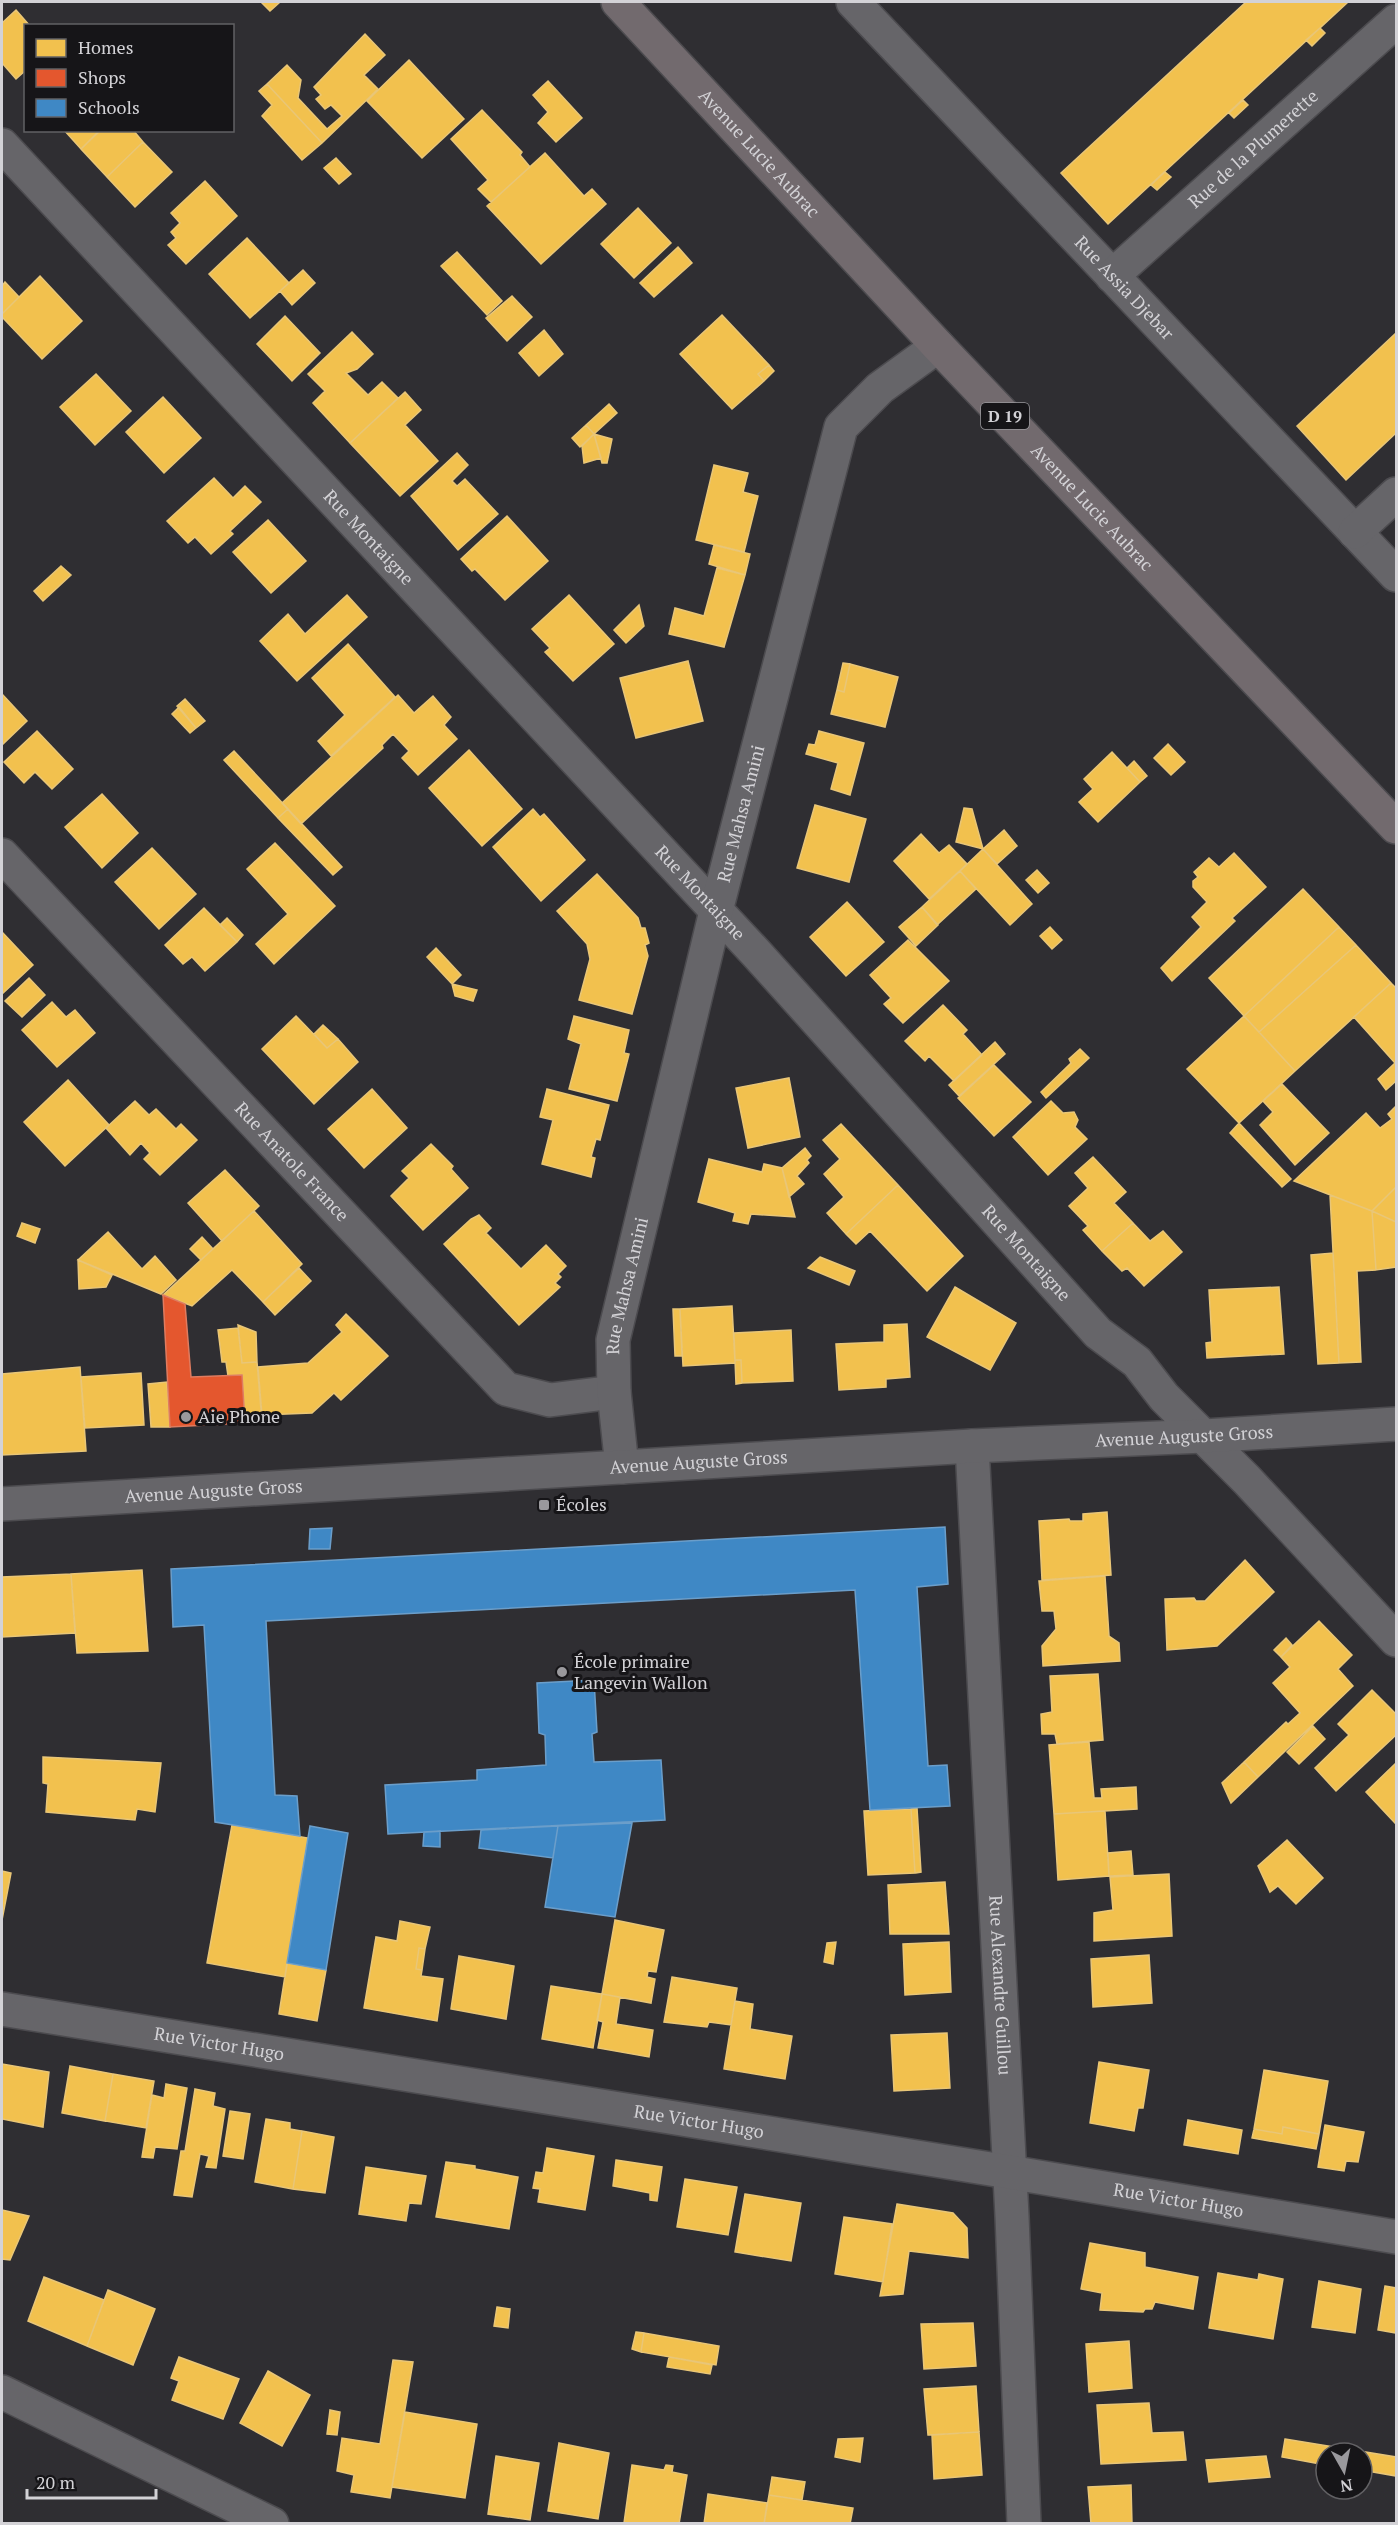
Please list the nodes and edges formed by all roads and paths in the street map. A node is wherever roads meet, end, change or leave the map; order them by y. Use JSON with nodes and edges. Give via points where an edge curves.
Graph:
{"nodes":[{"id":1,"x":618,"y":2,"type":"edge"},
{"id":2,"x":853,"y":2,"type":"edge"},
{"id":3,"x":1396,"y":21,"type":"edge"},
{"id":4,"x":2,"y":145,"type":"edge"},
{"id":5,"x":1112,"y":276,"type":"junction"},
{"id":6,"x":938,"y":346,"type":"junction"},
{"id":7,"x":1396,"y":494,"type":"edge"},
{"id":8,"x":1355,"y":532,"type":"junction"},
{"id":9,"x":1396,"y":575,"type":"edge"},
{"id":10,"x":1396,"y":827,"type":"edge"},
{"id":11,"x":2,"y":855,"type":"edge"},
{"id":12,"x":716,"y":911,"type":"junction"},
{"id":13,"x":615,"y":1392,"type":"junction"},
{"id":14,"x":1396,"y":1424,"type":"edge"},
{"id":15,"x":1204,"y":1436,"type":"junction"},
{"id":16,"x":972,"y":1446,"type":"junction"},
{"id":17,"x":622,"y":1467,"type":"junction"},
{"id":18,"x":2,"y":1504,"type":"edge"},
{"id":19,"x":1396,"y":1640,"type":"edge"},
{"id":20,"x":2,"y":2008,"type":"edge"},
{"id":21,"x":1009,"y":2172,"type":"junction"},
{"id":22,"x":1396,"y":2237,"type":"edge"},
{"id":23,"x":2,"y":2392,"type":"edge"},
{"id":24,"x":272,"y":2523,"type":"edge"},
{"id":25,"x":1024,"y":2523,"type":"edge"}],
"edges":[{"from":1,"to":6,"type":"main road","name":"Avenue Lucie Aubrac","number":"D 19"},
{"from":2,"to":5,"type":"street","name":"Rue Assia Djebar"},
{"from":3,"to":5,"type":"street","name":"Rue de la Plumerette"},
{"from":4,"to":12,"type":"street","name":"Rue Montaigne"},
{"from":5,"to":8,"type":"street","name":"Rue Assia Djebar"},
{"from":6,"to":10,"type":"main road","name":"Avenue Lucie Aubrac","number":"D 19"},
{"from":6,"to":12,"type":"street","name":"Rue Mahsa Amini","via":[[880,388],[841,427]]},
{"from":7,"to":8,"type":"street"},
{"from":8,"to":9,"type":"street","name":"Rue Assia Djebar"},
{"from":11,"to":13,"type":"street","name":"Rue Anatole France","via":[[506,1389],[550,1400]]},
{"from":12,"to":13,"type":"street","name":"Rue Mahsa Amini","via":[[614,1340]]},
{"from":12,"to":15,"type":"street","name":"Rue Montaigne","via":[[1098,1334],[1137,1362],[1164,1397]]},
{"from":13,"to":17,"type":"street","name":"Rue Mahsa Amini"},
{"from":14,"to":15,"type":"street","name":"Avenue Auguste Gross"},
{"from":15,"to":16,"type":"street","name":"Avenue Auguste Gross"},
{"from":15,"to":19,"type":"street","name":"Rue Montaigne"},
{"from":16,"to":17,"type":"street","name":"Avenue Auguste Gross"},
{"from":16,"to":21,"type":"street","name":"Rue Alexandre Guillou"},
{"from":17,"to":18,"type":"street","name":"Avenue Auguste Gross"},
{"from":20,"to":21,"type":"street","name":"Rue Victor Hugo"},
{"from":21,"to":22,"type":"street","name":"Rue Victor Hugo"},
{"from":21,"to":25,"type":"street","name":"Rue Alexandre Guillou"},
{"from":23,"to":24,"type":"street"}]}
